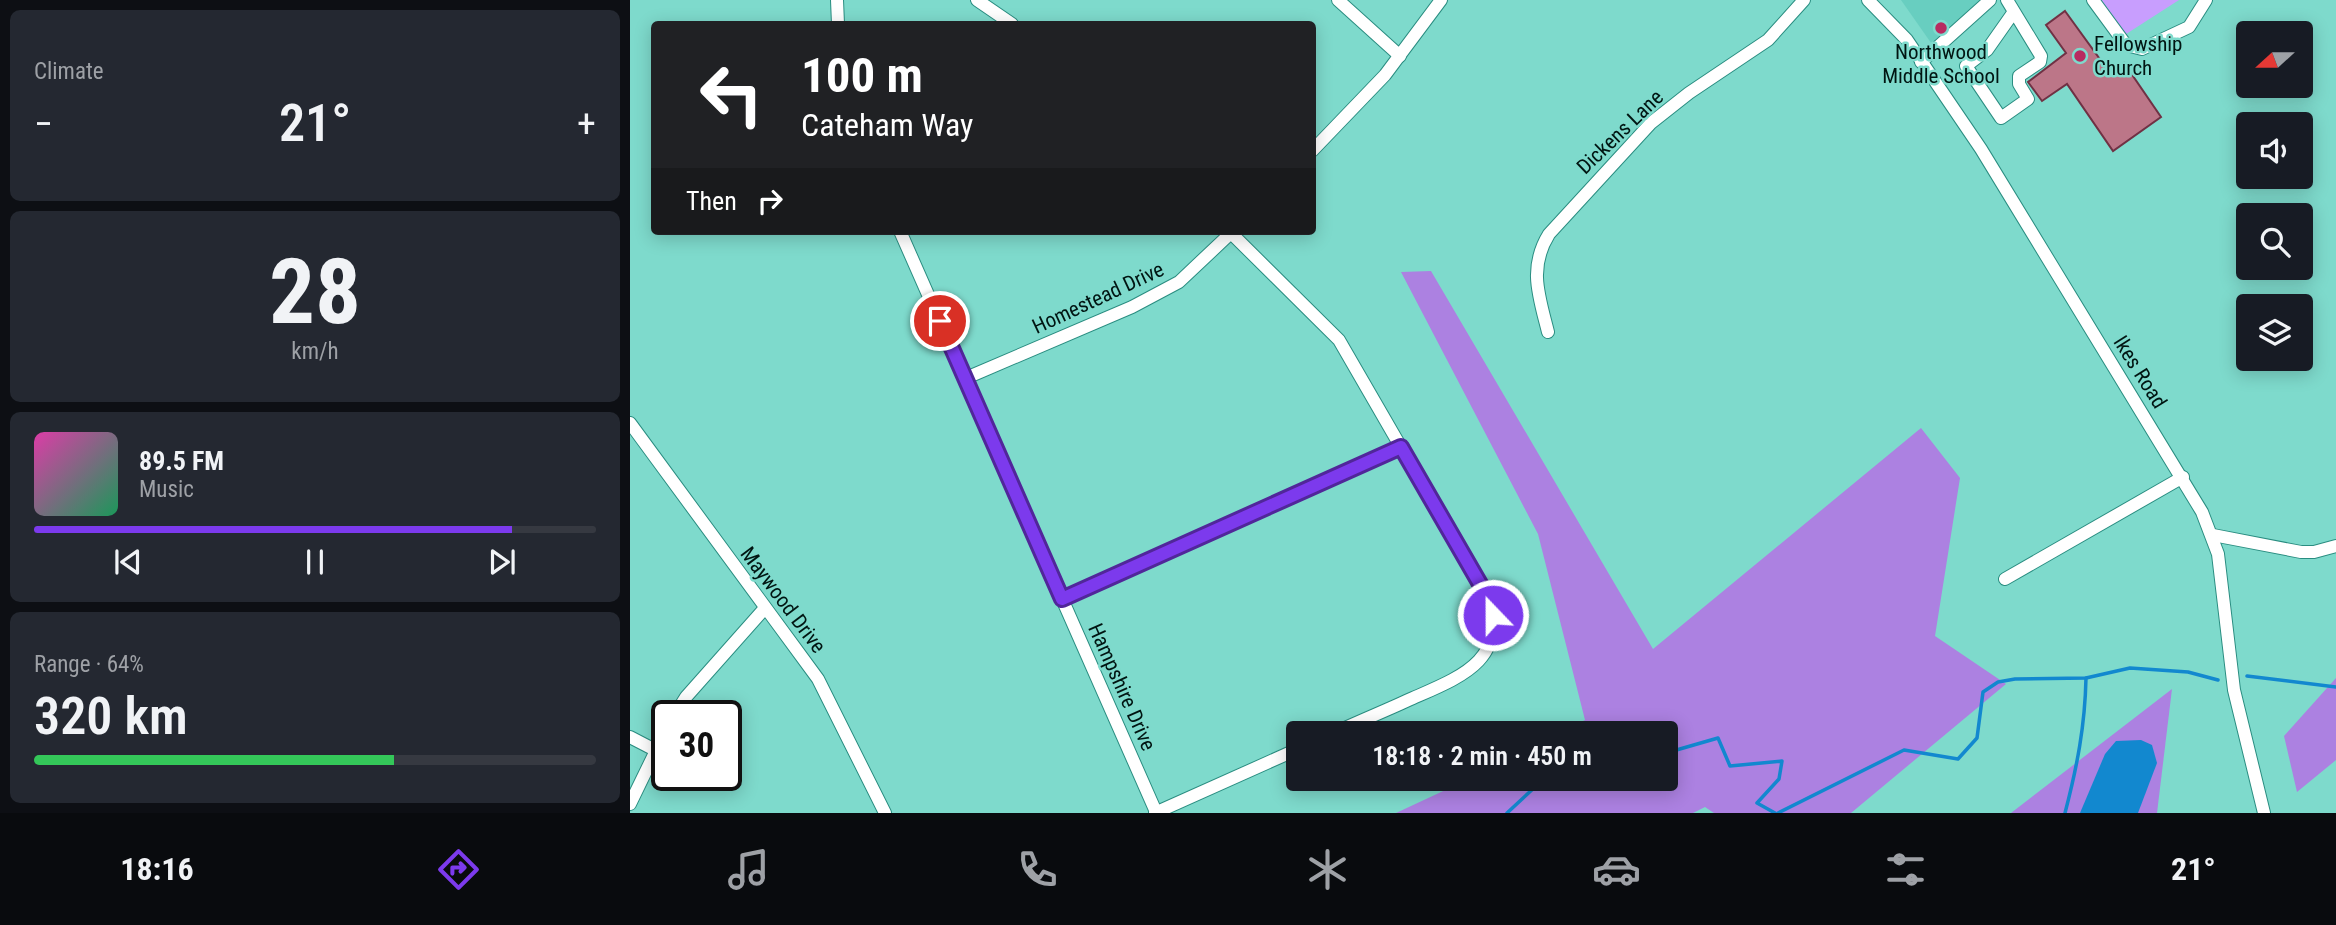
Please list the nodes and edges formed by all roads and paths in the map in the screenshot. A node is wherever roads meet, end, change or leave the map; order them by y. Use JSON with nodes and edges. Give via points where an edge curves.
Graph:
{"nodes":[{"id":1,"x":837,"y":0,"type":"edge"},
{"id":2,"x":977,"y":0,"type":"edge"},
{"id":3,"x":1338,"y":0,"type":"edge"},
{"id":4,"x":1441,"y":0,"type":"edge"},
{"id":5,"x":1804,"y":0,"type":"edge"},
{"id":6,"x":1868,"y":0,"type":"edge"},
{"id":7,"x":1990,"y":0,"type":"edge"},
{"id":8,"x":2007,"y":0,"type":"edge"},
{"id":9,"x":2093,"y":0,"type":"edge"},
{"id":10,"x":2206,"y":0,"type":"edge"},
{"id":11,"x":2013,"y":13,"type":"junction"},
{"id":12,"x":838,"y":21,"type":"edge"},
{"id":13,"x":1008,"y":21,"type":"edge"},
{"id":14,"x":1400,"y":56,"type":"junction"},
{"id":15,"x":1921,"y":62,"type":"junction"},
{"id":16,"x":1316,"y":147,"type":"edge"},
{"id":17,"x":902,"y":235,"type":"edge"},
{"id":18,"x":1228,"y":235,"type":"edge"},
{"id":19,"x":1234,"y":235,"type":"edge"},
{"id":20,"x":1548,"y":332,"type":"dead end"},
{"id":21,"x":966,"y":378,"type":"junction"},
{"id":22,"x":630,"y":422,"type":"edge"},
{"id":23,"x":1401,"y":447,"type":"junction"},
{"id":24,"x":2183,"y":477,"type":"junction"},
{"id":25,"x":2213,"y":535,"type":"junction"},
{"id":26,"x":2336,"y":545,"type":"edge"},
{"id":27,"x":2005,"y":579,"type":"dead end"},
{"id":28,"x":1062,"y":599,"type":"junction"},
{"id":29,"x":765,"y":608,"type":"junction"},
{"id":30,"x":684,"y":700,"type":"edge"},
{"id":31,"x":1361,"y":721,"type":"edge"},
{"id":32,"x":630,"y":737,"type":"edge"},
{"id":33,"x":651,"y":748,"type":"edge"},
{"id":34,"x":1286,"y":754,"type":"edge"},
{"id":35,"x":651,"y":759,"type":"edge"},
{"id":36,"x":630,"y":804,"type":"edge"},
{"id":37,"x":885,"y":813,"type":"edge"},
{"id":38,"x":1155,"y":813,"type":"edge"},
{"id":39,"x":2264,"y":813,"type":"edge"}],
"edges":[{"from":1,"to":12,"type":"street"},
{"from":2,"to":13,"type":"street"},
{"from":3,"to":14,"type":"street"},
{"from":4,"to":14,"type":"street"},
{"from":5,"to":20,"type":"street","name":"Dickens Lane","via":[[1768,40],[1651,123],[1549,234],[1540,248],[1535,272]]},
{"from":6,"to":15,"type":"street","name":"Ikes Road","via":[[1907,40]]},
{"from":7,"to":15,"type":"street"},
{"from":8,"to":11,"type":"street"},
{"from":9,"to":10,"type":"street","via":[[2126,45],[2142,49],[2189,27]]},
{"from":11,"to":11,"type":"street","via":[[1987,50],[1966,66],[2001,118],[2028,99],[2019,76],[2040,62],[2041,56]]},
{"from":14,"to":16,"type":"street"},
{"from":15,"to":24,"type":"street","name":"Ikes Road","via":[[1995,172]]},
{"from":17,"to":21,"type":"street","name":"Hampshire Drive"},
{"from":18,"to":21,"type":"street","name":"Homestead Drive","via":[[1179,282]]},
{"from":19,"to":23,"type":"street","via":[[1339,340]]},
{"from":21,"to":28,"type":"street","name":"Hampshire Drive"},
{"from":22,"to":29,"type":"street","name":"Maywood Drive"},
{"from":23,"to":28,"type":"street"},
{"from":23,"to":31,"type":"street","via":[[1487,596],[1493,615],[1491,639],[1478,663],[1461,677]]},
{"from":24,"to":25,"type":"street","name":"Ikes Road"},
{"from":24,"to":27,"type":"street"},
{"from":25,"to":26,"type":"street","via":[[2301,552]]},
{"from":25,"to":39,"type":"street","name":"Ikes Road","via":[[2234,690]]},
{"from":28,"to":38,"type":"street","name":"Hampshire Drive"},
{"from":29,"to":30,"type":"street"},
{"from":29,"to":37,"type":"street","name":"Maywood Drive","via":[[818,679]]},
{"from":32,"to":33,"type":"street"},
{"from":34,"to":38,"type":"street"},
{"from":35,"to":36,"type":"street"}]}
